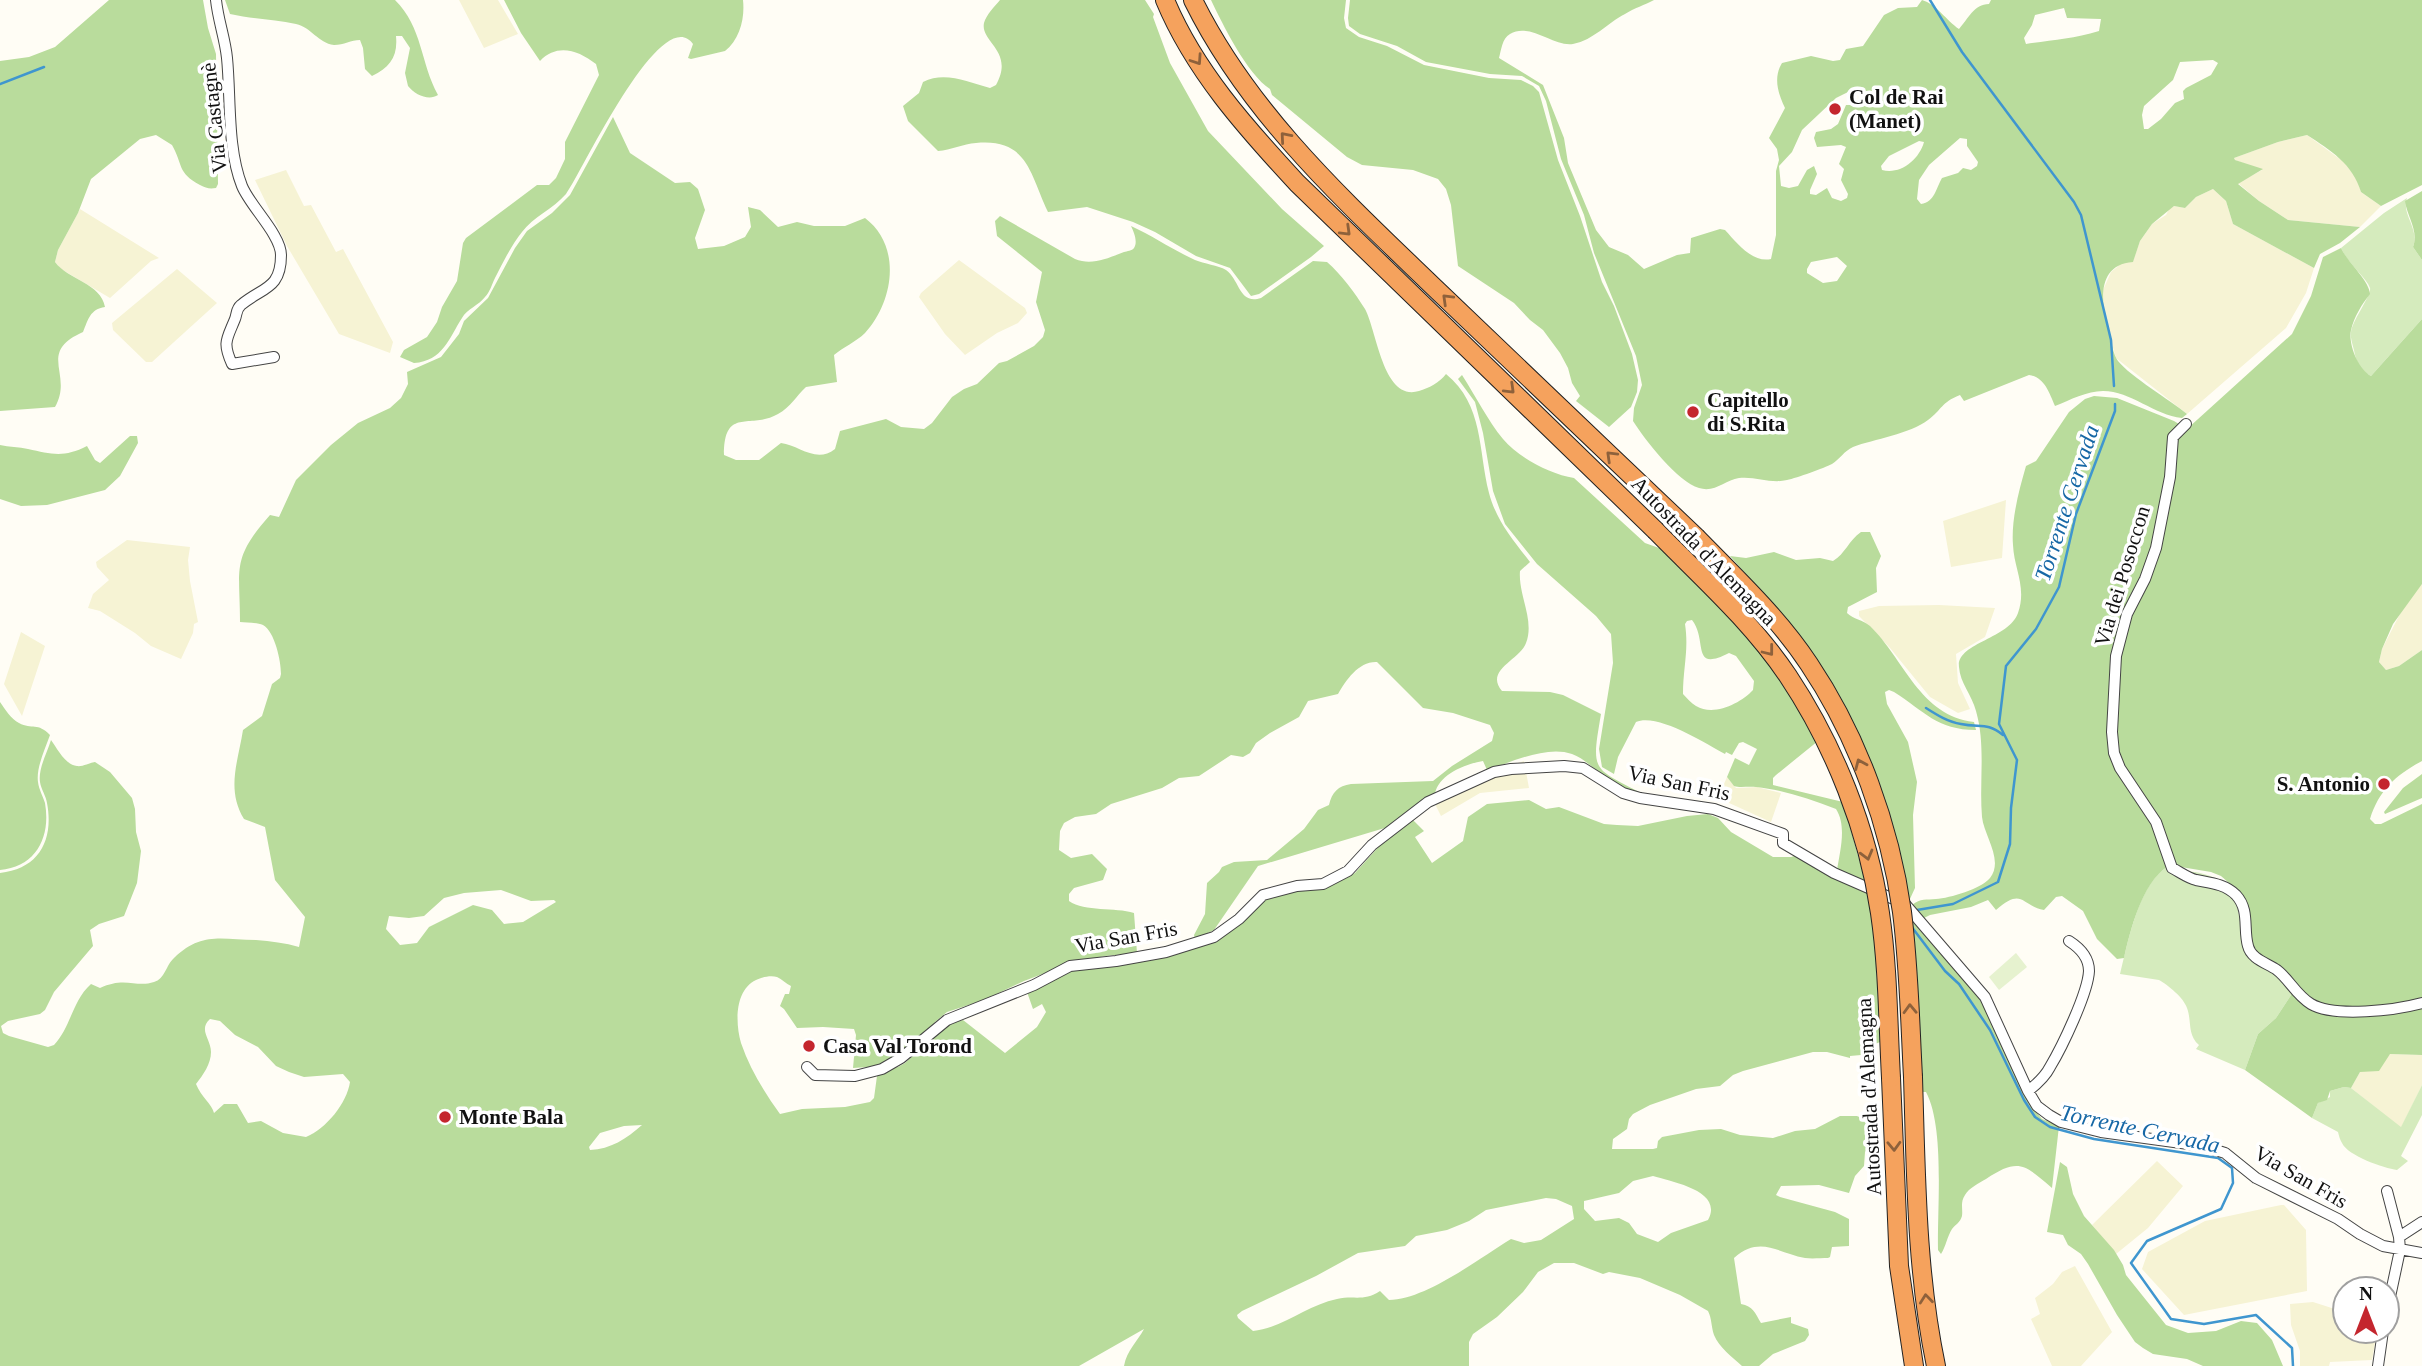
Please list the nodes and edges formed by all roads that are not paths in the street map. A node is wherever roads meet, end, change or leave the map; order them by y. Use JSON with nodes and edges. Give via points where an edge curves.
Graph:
{"nodes":[{"id":1,"x":216,"y":0,"type":"edge"},
{"id":2,"x":1165,"y":0,"type":"edge"},
{"id":3,"x":1193,"y":0,"type":"edge"},
{"id":4,"x":274,"y":357,"type":"dead end"},
{"id":5,"x":2186,"y":425,"type":"dead end"},
{"id":6,"x":2069,"y":941,"type":"dead end"},
{"id":7,"x":2422,"y":1003,"type":"edge"},
{"id":8,"x":807,"y":1067,"type":"dead end"},
{"id":9,"x":2028,"y":1091,"type":"junction"},
{"id":10,"x":2387,"y":1191,"type":"dead end"},
{"id":11,"x":2422,"y":1222,"type":"edge"},
{"id":12,"x":2399,"y":1237,"type":"junction"},
{"id":13,"x":2400,"y":1250,"type":"junction"},
{"id":14,"x":2422,"y":1253,"type":"edge"},
{"id":15,"x":2395,"y":1275,"type":"edge"},
{"id":16,"x":2381,"y":1345,"type":"edge"},
{"id":17,"x":1914,"y":1366,"type":"edge"},
{"id":18,"x":1936,"y":1366,"type":"edge"},
{"id":19,"x":2378,"y":1366,"type":"edge"}],
"edges":[{"from":1,"to":4,"type":"street","name":"Via Castagnè","via":[[238,175],[281,253],[278,276],[267,290],[237,307],[225,340],[232,364]]},
{"from":2,"to":17,"type":"highway","name":"Autostrada d'Alemagna","one_way":true,"bridge":true,"via":[[1193,56],[1252,135],[1744,619],[1813,718],[1861,832],[1878,901],[1887,995],[1899,1266]]},
{"from":18,"to":3,"type":"highway","name":"Autostrada d'Alemagna","one_way":true,"bridge":true,"via":[[1917,1213],[1902,912],[1884,827],[1836,710],[1809,664],[1763,604],[1315,170],[1262,109]]},
{"from":5,"to":7,"type":"street","name":"Via dei Posoccon","via":[[2173,437],[2156,548],[2127,614],[2116,656],[2112,732],[2120,768],[2156,822],[2172,868],[2230,890],[2239,898],[2252,955],[2279,971],[2299,995],[2329,1010],[2384,1011]]},
{"from":6,"to":9,"type":"street","via":[[2087,958],[2085,990],[2050,1068]]},
{"from":8,"to":9,"type":"street","name":"Via San Fris","via":[[816,1075],[855,1076],[882,1069],[947,1020],[1070,966],[1166,952],[1214,937],[1263,895],[1323,884],[1348,871],[1372,845],[1428,802],[1494,772],[1564,766],[1583,768],[1623,793],[1714,808],[1759,824],[1783,834],[1783,844],[1834,873],[1905,904],[1984,997]]},
{"from":9,"to":13,"type":"street","name":"Via San Fris","via":[[2037,1106],[2061,1122],[2203,1146],[2232,1157],[2256,1178],[2383,1246]]},
{"from":10,"to":12,"type":"street"},
{"from":11,"to":12,"type":"street"},
{"from":12,"to":13,"type":"street"},
{"from":13,"to":14,"type":"street","name":"Via San Fris"},
{"from":13,"to":15,"type":"street"},
{"from":16,"to":19,"type":"street"}]}
